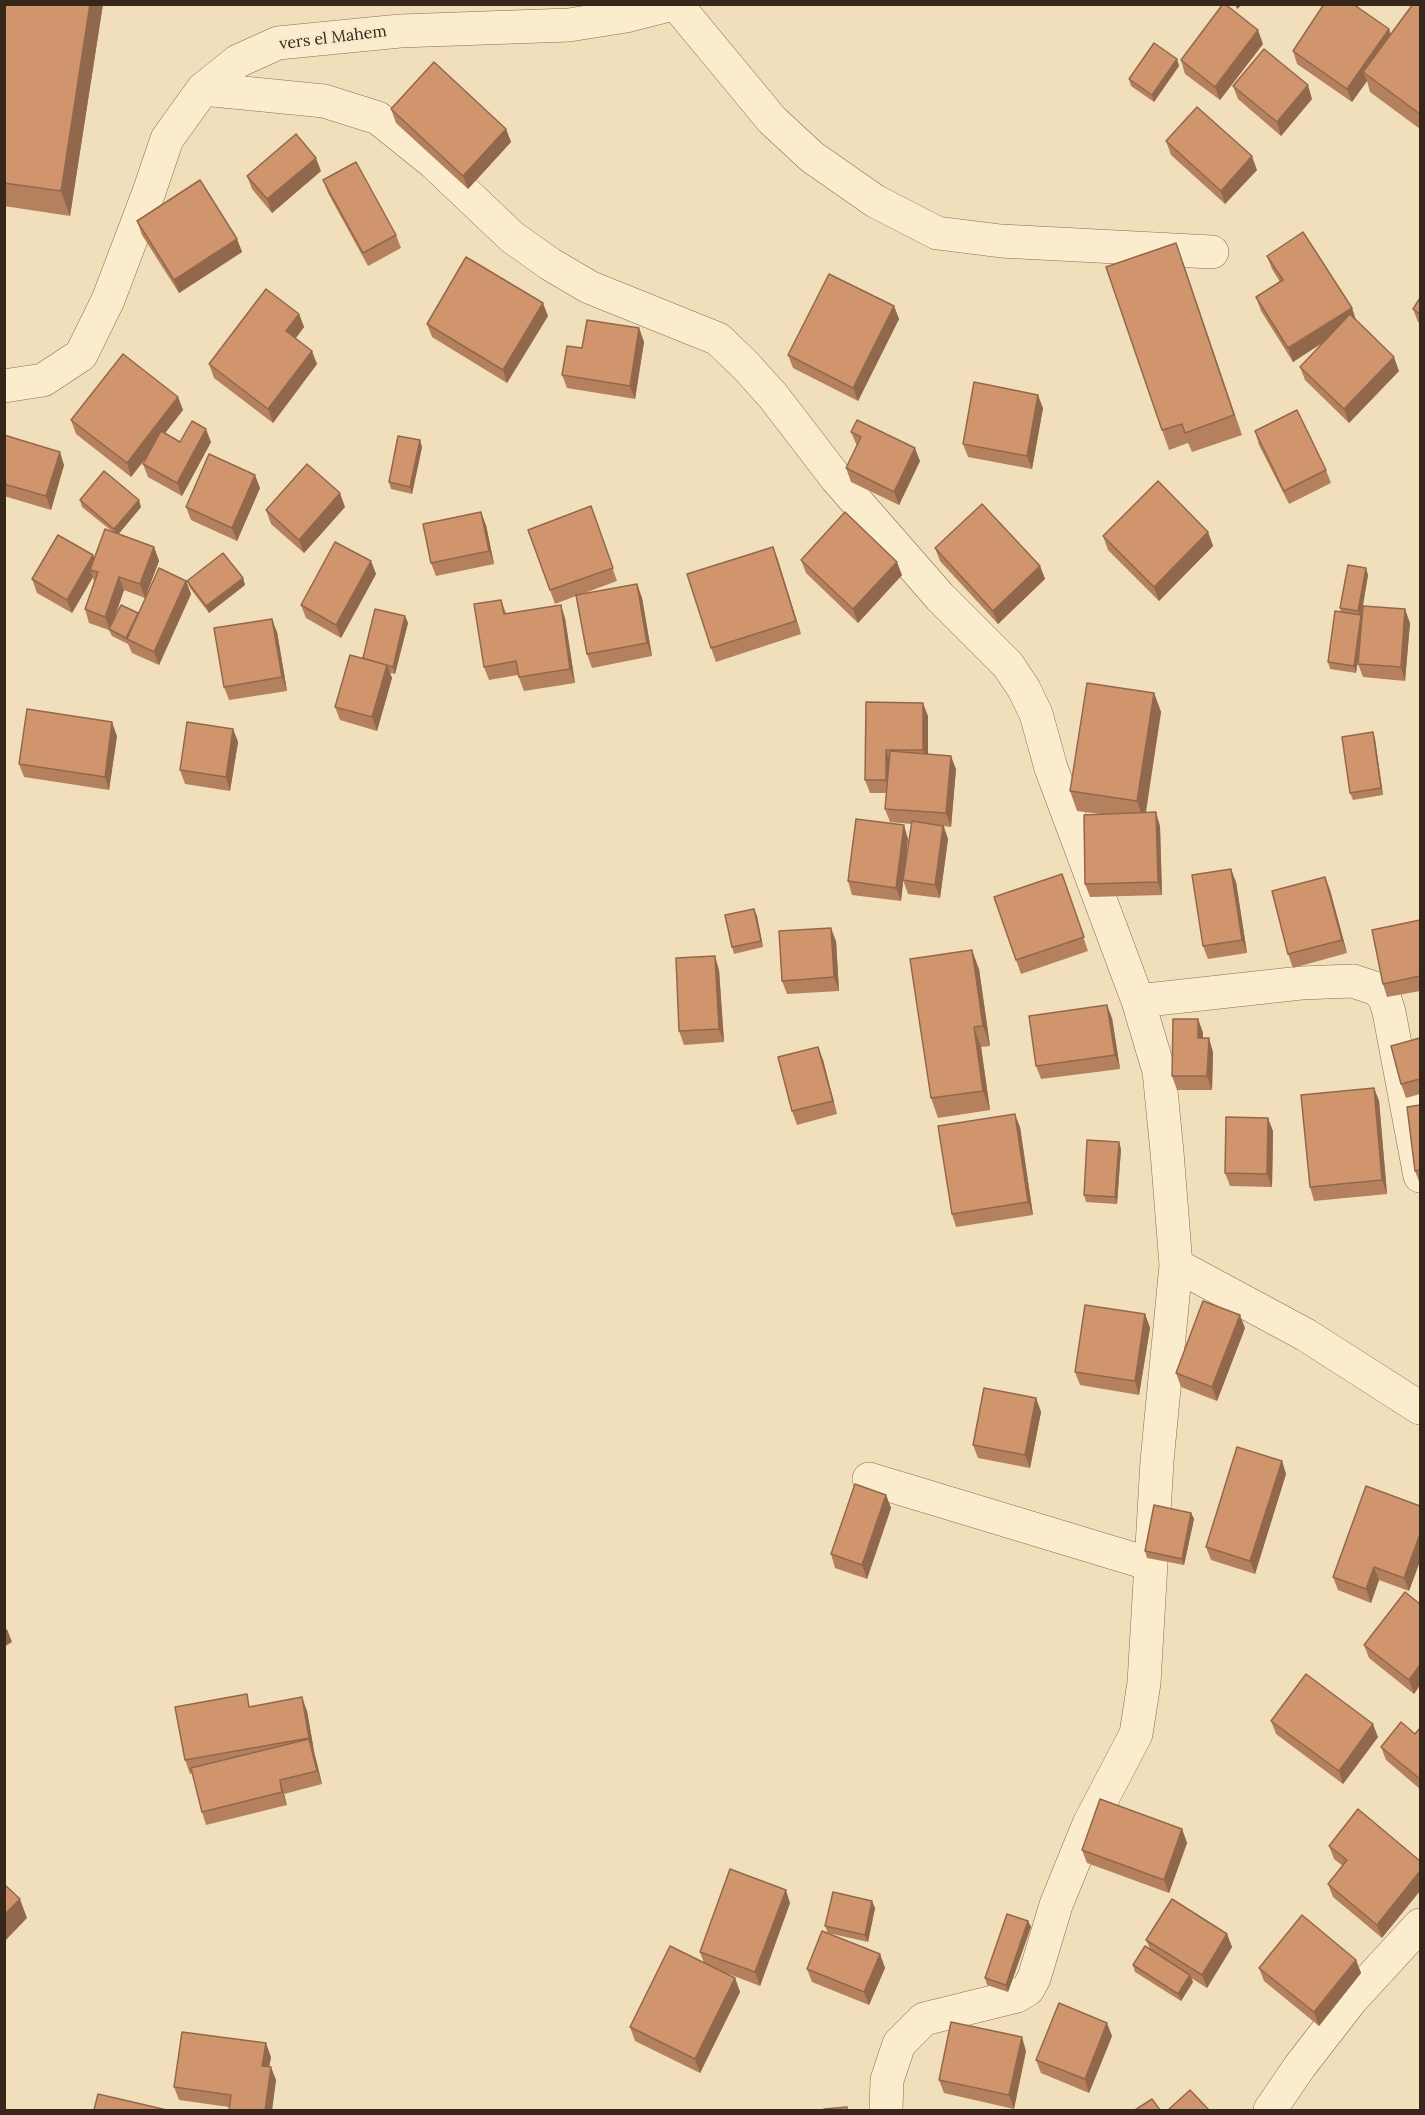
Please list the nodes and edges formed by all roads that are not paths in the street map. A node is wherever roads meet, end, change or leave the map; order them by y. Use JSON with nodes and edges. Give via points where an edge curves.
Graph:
{"nodes":[{"id":1,"x":675,"y":4,"type":"edge"},
{"id":2,"x":203,"y":89,"type":"junction"},
{"id":3,"x":1212,"y":252,"type":"dead end"},
{"id":4,"x":4,"y":386,"type":"edge"},
{"id":5,"x":1138,"y":1001,"type":"junction"},
{"id":6,"x":1420,"y":1176,"type":"edge"},
{"id":7,"x":1176,"y":1265,"type":"junction"},
{"id":8,"x":1420,"y":1408,"type":"edge"},
{"id":9,"x":869,"y":1479,"type":"dead end"},
{"id":10,"x":1150,"y":1564,"type":"junction"},
{"id":11,"x":1420,"y":1925,"type":"edge"},
{"id":12,"x":886,"y":2110,"type":"edge"},
{"id":13,"x":1270,"y":2110,"type":"edge"}],
"edges":[{"from":1,"to":2,"type":"street","name":"vers el Mahem","via":[[569,26],[400,30],[278,43],[238,62]]},
{"from":1,"to":3,"type":"street","via":[[772,120],[812,157],[875,201],[937,233],[1001,241]]},
{"from":2,"to":4,"type":"street","name":"vers el Mahem","via":[[167,139],[108,300],[81,355],[43,380]]},
{"from":2,"to":5,"type":"street","via":[[324,101],[378,118],[435,163],[512,237],[550,264],[589,287],[718,339],[746,366],[836,478],[940,597],[1008,665],[1024,689]]},
{"from":5,"to":6,"type":"street","via":[[1301,983],[1353,981],[1377,989],[1389,1012]]},
{"from":5,"to":7,"type":"street","via":[[1159,1071]]},
{"from":7,"to":8,"type":"street","via":[[1306,1335]]},
{"from":7,"to":10,"type":"street"},
{"from":9,"to":10,"type":"street"},
{"from":10,"to":12,"type":"street","via":[[1144,1683],[1136,1734],[1089,1824],[1056,1905],[1034,1978],[1028,1989],[1017,1996],[924,2019],[899,2044],[887,2080]]},
{"from":11,"to":13,"type":"street","via":[[1352,1999]]}]}
